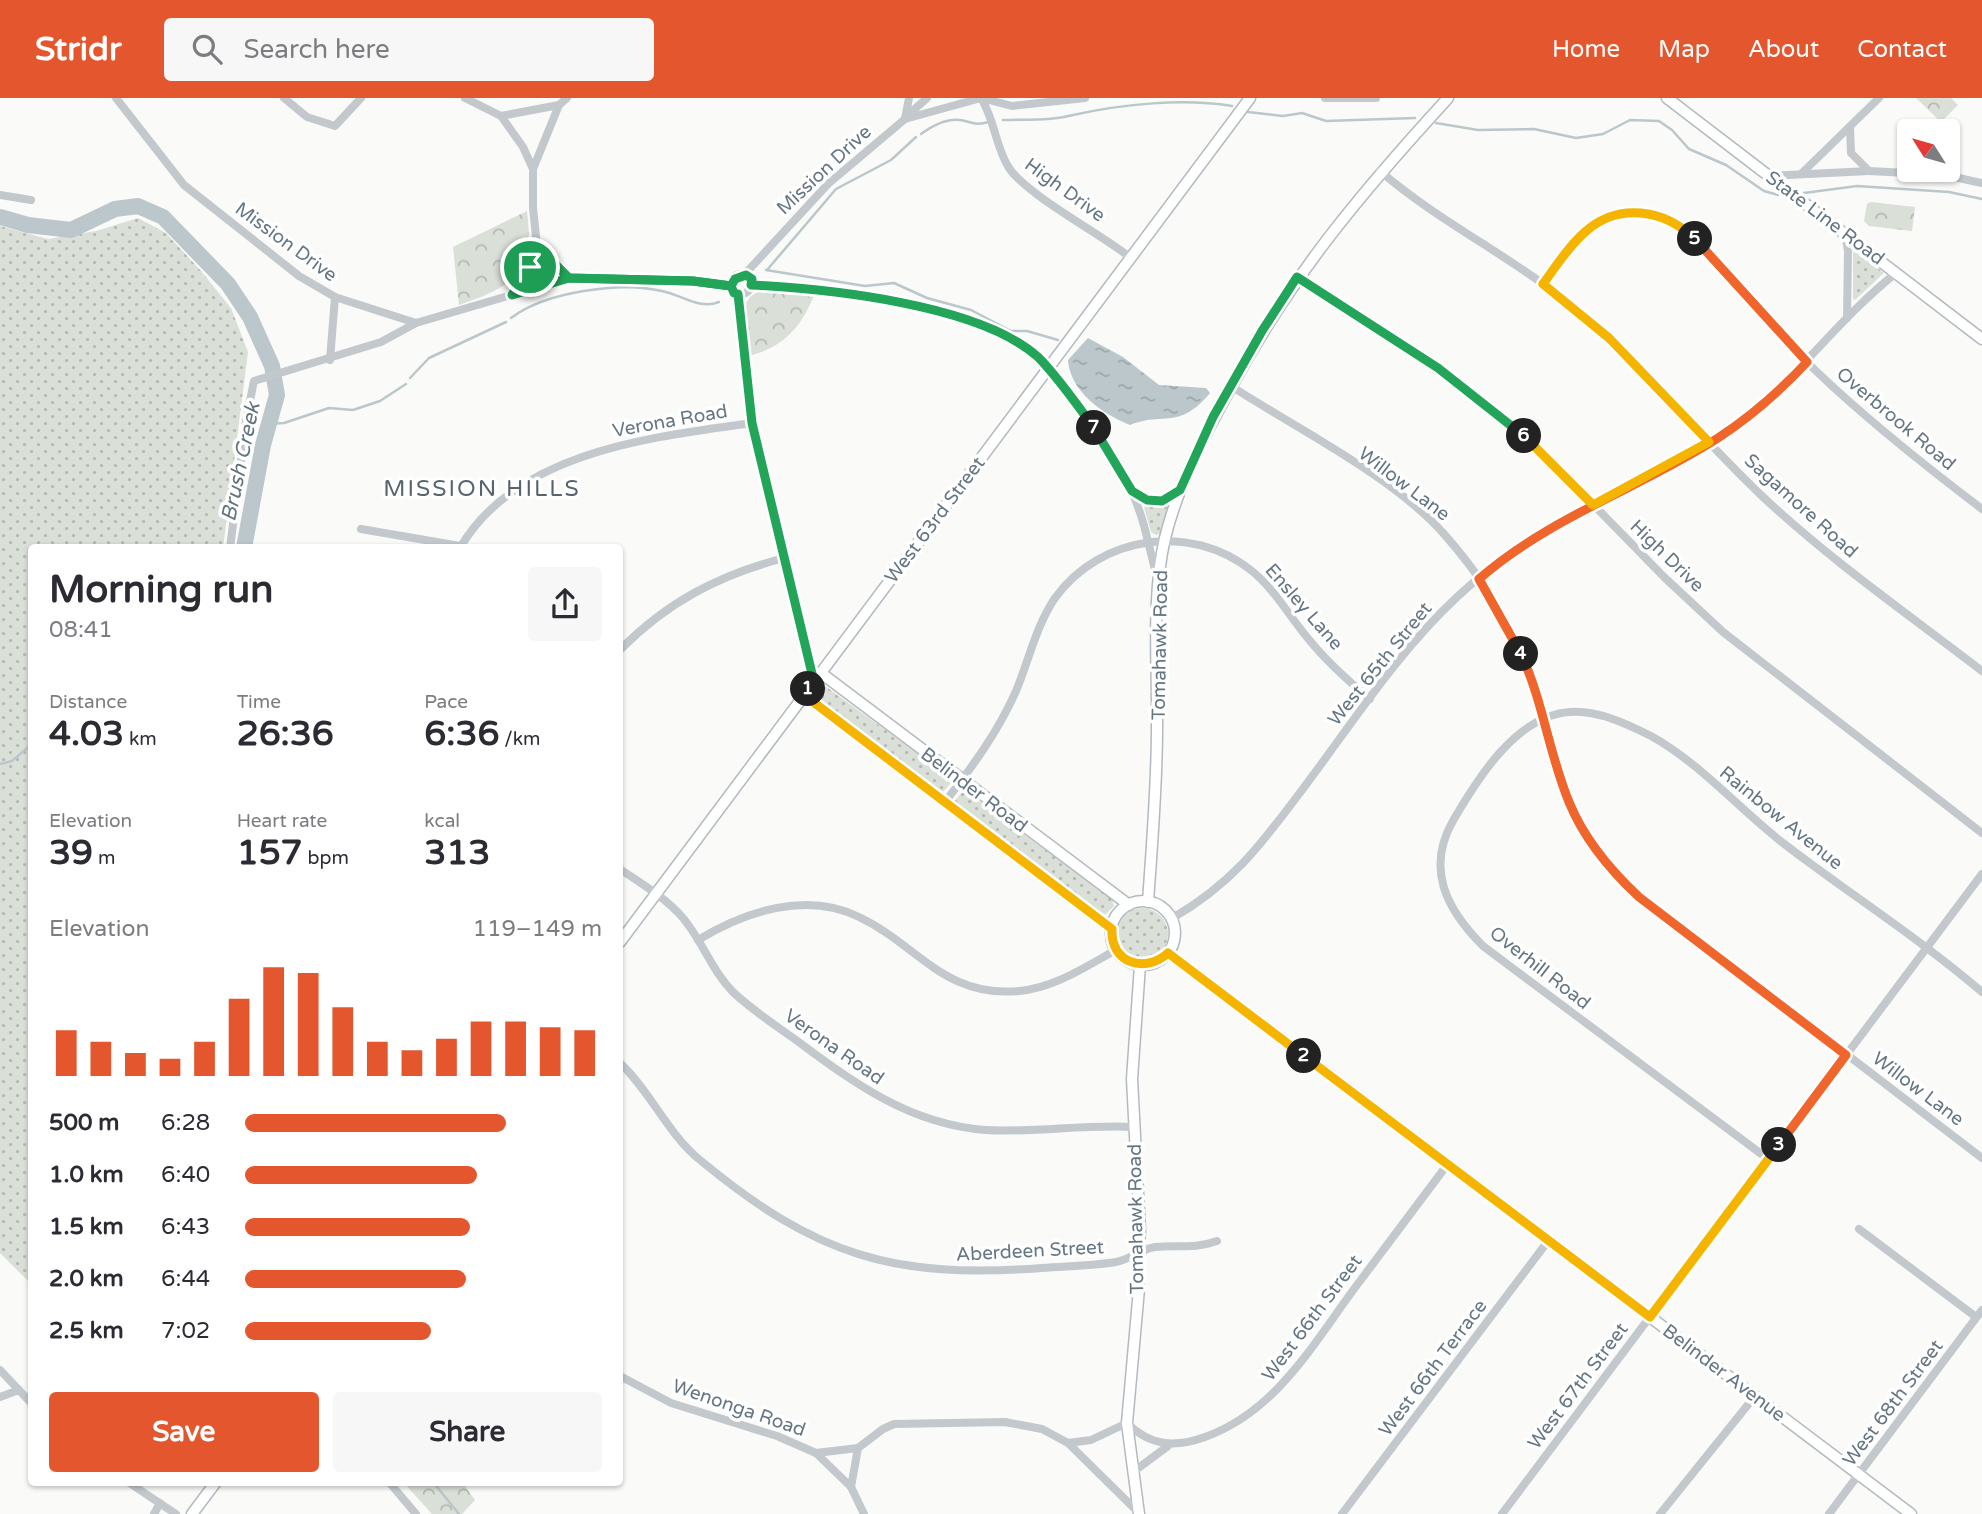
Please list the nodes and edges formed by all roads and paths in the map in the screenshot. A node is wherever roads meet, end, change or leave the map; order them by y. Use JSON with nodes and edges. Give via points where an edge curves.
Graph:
{"nodes":[{"id":1,"x":116,"y":98,"type":"edge"},
{"id":2,"x":284,"y":98,"type":"edge"},
{"id":3,"x":361,"y":98,"type":"edge"},
{"id":4,"x":465,"y":98,"type":"edge"},
{"id":5,"x":567,"y":98,"type":"edge"},
{"id":6,"x":909,"y":98,"type":"edge"},
{"id":7,"x":927,"y":98,"type":"edge"},
{"id":8,"x":981,"y":98,"type":"edge"},
{"id":9,"x":1084,"y":98,"type":"edge"},
{"id":10,"x":1250,"y":98,"type":"edge"},
{"id":11,"x":1325,"y":98,"type":"edge"},
{"id":12,"x":1376,"y":98,"type":"edge"},
{"id":13,"x":1879,"y":98,"type":"edge"},
{"id":14,"x":1674,"y":100,"type":"edge"},
{"id":15,"x":1442,"y":101,"type":"edge"},
{"id":16,"x":559,"y":105,"type":"junction"},
{"id":17,"x":501,"y":116,"type":"junction"},
{"id":18,"x":905,"y":119,"type":"junction"},
{"id":19,"x":1850,"y":127,"type":"junction"},
{"id":20,"x":533,"y":169,"type":"junction"},
{"id":21,"x":1380,"y":171,"type":"junction"},
{"id":22,"x":1869,"y":171,"type":"junction"},
{"id":23,"x":1801,"y":174,"type":"junction"},
{"id":24,"x":1769,"y":176,"type":"junction"},
{"id":25,"x":1980,"y":181,"type":"edge"},
{"id":26,"x":0,"y":195,"type":"edge"},
{"id":27,"x":30,"y":200,"type":"dead end"},
{"id":28,"x":1845,"y":234,"type":"junction"},
{"id":29,"x":537,"y":246,"type":"junction"},
{"id":30,"x":1130,"y":258,"type":"junction"},
{"id":31,"x":1896,"y":273,"type":"junction"},
{"id":32,"x":744,"y":275,"type":"junction"},
{"id":33,"x":1297,"y":277,"type":"junction"},
{"id":34,"x":569,"y":278,"type":"junction"},
{"id":35,"x":1543,"y":284,"type":"junction"},
{"id":36,"x":751,"y":285,"type":"junction"},
{"id":37,"x":731,"y":286,"type":"junction"},
{"id":38,"x":738,"y":294,"type":"junction"},
{"id":39,"x":512,"y":295,"type":"junction"},
{"id":40,"x":335,"y":297,"type":"junction"},
{"id":41,"x":1847,"y":318,"type":"junction"},
{"id":42,"x":416,"y":323,"type":"junction"},
{"id":43,"x":1982,"y":339,"type":"edge"},
{"id":44,"x":330,"y":360,"type":"junction"},
{"id":45,"x":1807,"y":362,"type":"junction"},
{"id":46,"x":1047,"y":371,"type":"junction"},
{"id":47,"x":1231,"y":386,"type":"junction"},
{"id":48,"x":752,"y":423,"type":"junction"},
{"id":49,"x":1709,"y":442,"type":"junction"},
{"id":50,"x":1180,"y":490,"type":"junction"},
{"id":51,"x":1132,"y":491,"type":"junction"},
{"id":52,"x":1593,"y":505,"type":"junction"},
{"id":53,"x":1982,"y":509,"type":"edge"},
{"id":54,"x":361,"y":529,"type":"dead end"},
{"id":55,"x":1165,"y":539,"type":"junction"},
{"id":56,"x":1148,"y":543,"type":"junction"},
{"id":57,"x":230,"y":544,"type":"edge"},
{"id":58,"x":444,"y":544,"type":"edge"},
{"id":59,"x":463,"y":544,"type":"edge"},
{"id":60,"x":784,"y":558,"type":"junction"},
{"id":61,"x":1479,"y":579,"type":"junction"},
{"id":62,"x":1158,"y":582,"type":"junction"},
{"id":63,"x":623,"y":647,"type":"edge"},
{"id":64,"x":1982,"y":671,"type":"edge"},
{"id":65,"x":817,"y":678,"type":"junction"},
{"id":66,"x":804,"y":695,"type":"junction"},
{"id":67,"x":1370,"y":699,"type":"junction"},
{"id":68,"x":1544,"y":719,"type":"junction"},
{"id":69,"x":962,"y":781,"type":"junction"},
{"id":70,"x":945,"y":802,"type":"junction"},
{"id":71,"x":1982,"y":833,"type":"edge"},
{"id":72,"x":623,"y":871,"type":"edge"},
{"id":73,"x":1982,"y":874,"type":"edge"},
{"id":74,"x":655,"y":894,"type":"junction"},
{"id":75,"x":1148,"y":902,"type":"junction"},
{"id":76,"x":1129,"y":905,"type":"junction"},
{"id":77,"x":1171,"y":919,"type":"junction"},
{"id":78,"x":1112,"y":929,"type":"junction"},
{"id":79,"x":623,"y":938,"type":"edge"},
{"id":80,"x":698,"y":940,"type":"junction"},
{"id":81,"x":1925,"y":949,"type":"junction"},
{"id":82,"x":1116,"y":950,"type":"junction"},
{"id":83,"x":1168,"y":953,"type":"junction"},
{"id":84,"x":1140,"y":965,"type":"junction"},
{"id":85,"x":1982,"y":992,"type":"edge"},
{"id":86,"x":1846,"y":1055,"type":"junction"},
{"id":87,"x":623,"y":1066,"type":"edge"},
{"id":88,"x":1134,"y":1127,"type":"junction"},
{"id":89,"x":1982,"y":1158,"type":"edge"},
{"id":90,"x":1768,"y":1159,"type":"junction"},
{"id":91,"x":1447,"y":1165,"type":"junction"},
{"id":92,"x":1859,"y":1228,"type":"dead end"},
{"id":93,"x":1217,"y":1241,"type":"dead end"},
{"id":94,"x":1549,"y":1241,"type":"junction"},
{"id":95,"x":1138,"y":1254,"type":"junction"},
{"id":96,"x":1979,"y":1314,"type":"edge"},
{"id":97,"x":1650,"y":1317,"type":"junction"},
{"id":98,"x":0,"y":1370,"type":"edge"},
{"id":99,"x":623,"y":1378,"type":"edge"},
{"id":100,"x":19,"y":1390,"type":"junction"},
{"id":101,"x":1755,"y":1396,"type":"junction"},
{"id":102,"x":0,"y":1397,"type":"edge"},
{"id":103,"x":28,"y":1400,"type":"edge"},
{"id":104,"x":1127,"y":1423,"type":"junction"},
{"id":105,"x":1068,"y":1443,"type":"junction"},
{"id":106,"x":1168,"y":1446,"type":"junction"},
{"id":107,"x":858,"y":1448,"type":"junction"},
{"id":108,"x":816,"y":1453,"type":"junction"},
{"id":109,"x":1133,"y":1472,"type":"junction"},
{"id":110,"x":1859,"y":1475,"type":"junction"},
{"id":111,"x":134,"y":1486,"type":"edge"},
{"id":112,"x":213,"y":1486,"type":"edge"},
{"id":113,"x":392,"y":1486,"type":"edge"},
{"id":114,"x":851,"y":1487,"type":"junction"},
{"id":115,"x":160,"y":1503,"type":"junction"},
{"id":116,"x":1139,"y":1513,"type":"edge"},
{"id":117,"x":154,"y":1514,"type":"edge"},
{"id":118,"x":176,"y":1514,"type":"edge"},
{"id":119,"x":192,"y":1514,"type":"edge"},
{"id":120,"x":416,"y":1514,"type":"edge"},
{"id":121,"x":864,"y":1514,"type":"edge"},
{"id":122,"x":1342,"y":1514,"type":"edge"},
{"id":123,"x":1502,"y":1514,"type":"edge"},
{"id":124,"x":1660,"y":1514,"type":"edge"},
{"id":125,"x":1829,"y":1514,"type":"edge"},
{"id":126,"x":1911,"y":1514,"type":"edge"}],
"edges":[{"from":1,"to":40,"type":"street","name":"Mission Drive","via":[[184,185],[299,276]]},
{"from":2,"to":3,"type":"street","via":[[307,117],[335,125]]},
{"from":4,"to":17,"type":"street"},
{"from":5,"to":16,"type":"street"},
{"from":6,"to":18,"type":"street"},
{"from":7,"to":18,"type":"street"},
{"from":8,"to":9,"type":"street","name":"Mission Drive","via":[[1012,106]]},
{"from":8,"to":18,"type":"street","name":"Mission Drive"},
{"from":8,"to":30,"type":"street","name":"High Drive","via":[[992,115],[1010,169]]},
{"from":10,"to":30,"type":"street","name":"West 63rd Street"},
{"from":11,"to":12,"type":"street"},
{"from":13,"to":19,"type":"street"},
{"from":14,"to":24,"type":"street","name":"State Line Road"},
{"from":15,"to":21,"type":"street","name":"Tomahawk Road"},
{"from":16,"to":17,"type":"street"},
{"from":16,"to":20,"type":"street"},
{"from":17,"to":20,"type":"street"},
{"from":18,"to":32,"type":"street","name":"Mission Drive","via":[[828,184]]},
{"from":19,"to":22,"type":"street","via":[[1851,153]]},
{"from":19,"to":23,"type":"street"},
{"from":20,"to":29,"type":"street"},
{"from":21,"to":33,"type":"street","name":"Tomahawk Road"},
{"from":21,"to":35,"type":"street","name":"Sagamore Road","via":[[1434,213]]},
{"from":22,"to":23,"type":"street"},
{"from":22,"to":25,"type":"street"},
{"from":23,"to":24,"type":"street"},
{"from":24,"to":28,"type":"street","name":"State Line Road"},
{"from":26,"to":27,"type":"street"},
{"from":28,"to":31,"type":"street","name":"State Line Road"},
{"from":28,"to":41,"type":"street"},
{"from":29,"to":34,"type":"street"},
{"from":29,"to":39,"type":"street"},
{"from":30,"to":46,"type":"street","name":"West 63rd Street"},
{"from":31,"to":41,"type":"street","name":"West 65th Street"},
{"from":31,"to":43,"type":"street","name":"State Line Road"},
{"from":32,"to":36,"type":"street","via":[[751,277]]},
{"from":32,"to":37,"type":"street","name":"Mission Drive"},
{"from":33,"to":47,"type":"street","name":"Tomahawk Road"},
{"from":33,"to":52,"type":"street","name":"High Drive","via":[[1475,394],[1540,450]]},
{"from":34,"to":37,"type":"street"},
{"from":34,"to":39,"type":"street"},
{"from":35,"to":45,"type":"street","name":"Overbrook Road","via":[[1592,226],[1623,213],[1657,215],[1696,240]]},
{"from":35,"to":49,"type":"street","name":"Sagamore Road","via":[[1609,338]]},
{"from":36,"to":38,"type":"street"},
{"from":36,"to":46,"type":"street","via":[[849,293],[944,314],[1001,334],[1034,354]]},
{"from":37,"to":38,"type":"street"},
{"from":38,"to":48,"type":"street"},
{"from":39,"to":42,"type":"street"},
{"from":40,"to":42,"type":"street","name":"Mission Drive"},
{"from":40,"to":44,"type":"street"},
{"from":41,"to":45,"type":"street","name":"West 65th Street"},
{"from":42,"to":44,"type":"street","via":[[381,342]]},
{"from":44,"to":57,"type":"street","via":[[254,381]]},
{"from":45,"to":49,"type":"street","name":"West 65th Street","via":[[1764,403]]},
{"from":45,"to":53,"type":"street","name":"Overbrook Road","via":[[1895,441]]},
{"from":46,"to":51,"type":"street","via":[[1078,405]]},
{"from":46,"to":65,"type":"street","name":"West 63rd Street"},
{"from":47,"to":50,"type":"street","name":"Tomahawk Road"},
{"from":47,"to":61,"type":"street","name":"Willow Lane","via":[[1412,505],[1443,533]]},
{"from":48,"to":59,"type":"street","name":"Verona Road","via":[[656,436],[573,461],[497,504]]},
{"from":48,"to":60,"type":"street"},
{"from":49,"to":52,"type":"street","name":"West 65th Street"},
{"from":49,"to":64,"type":"street","name":"Sagamore Road","via":[[1791,523]]},
{"from":50,"to":51,"type":"street","via":[[1162,501],[1147,500]]},
{"from":50,"to":55,"type":"street","name":"Tomahawk Road"},
{"from":51,"to":56,"type":"street"},
{"from":52,"to":61,"type":"street","name":"West 65th Street","via":[[1528,542]]},
{"from":52,"to":71,"type":"street","name":"High Drive","via":[[1723,632]]},
{"from":54,"to":58,"type":"street"},
{"from":55,"to":56,"type":"street"},
{"from":55,"to":62,"type":"street","name":"Tomahawk Road"},
{"from":55,"to":67,"type":"street","name":"Ensley Lane","via":[[1223,552],[1253,571],[1320,652]]},
{"from":56,"to":62,"type":"street"},
{"from":56,"to":69,"type":"street","via":[[1109,554],[1090,565],[1056,597],[1009,705]]},
{"from":60,"to":63,"type":"street","via":[[707,584],[653,618]]},
{"from":60,"to":65,"type":"street"},
{"from":61,"to":67,"type":"street","name":"West 65th Street","via":[[1430,624]]},
{"from":61,"to":68,"type":"street","name":"Willow Lane","via":[[1513,637]]},
{"from":62,"to":75,"type":"street","name":"Tomahawk Road","via":[[1157,771]]},
{"from":65,"to":66,"type":"street","name":"West 63rd Street"},
{"from":65,"to":69,"type":"street","name":"Belinder Road"},
{"from":66,"to":70,"type":"street"},
{"from":66,"to":74,"type":"street","name":"West 63rd Street"},
{"from":67,"to":77,"type":"street","name":"West 65th Street","via":[[1238,871],[1201,902]]},
{"from":68,"to":81,"type":"street","name":"Rainbow Avenue","via":[[1571,712],[1615,719],[1652,737]]},
{"from":68,"to":86,"type":"street","name":"Willow Lane","via":[[1569,802],[1609,867],[1639,897]]},
{"from":68,"to":90,"type":"street","name":"Overhill Road","via":[[1517,736],[1498,757],[1448,828],[1439,862],[1446,897],[1483,946]]},
{"from":69,"to":70,"type":"street"},
{"from":69,"to":76,"type":"street","name":"Belinder Road"},
{"from":70,"to":78,"type":"street"},
{"from":72,"to":74,"type":"street","name":"Verona Road"},
{"from":73,"to":81,"type":"street","name":"West 67th Street"},
{"from":74,"to":79,"type":"street","name":"West 63rd Street"},
{"from":74,"to":80,"type":"street","name":"Verona Road","via":[[678,913]]},
{"from":75,"to":76,"type":"street"},
{"from":75,"to":77,"type":"street"},
{"from":76,"to":78,"type":"street"},
{"from":77,"to":83,"type":"street","via":[[1175,936]]},
{"from":78,"to":82,"type":"street"},
{"from":80,"to":82,"type":"street","via":[[769,910],[825,905],[861,917],[942,975],[995,992],[1044,987]]},
{"from":80,"to":88,"type":"street","name":"Verona Road","via":[[723,981],[743,1000],[861,1088],[908,1112],[985,1130]]},
{"from":81,"to":85,"type":"street","name":"Rainbow Avenue"},
{"from":81,"to":86,"type":"street","name":"West 67th Street"},
{"from":82,"to":84,"type":"street","via":[[1130,963]]},
{"from":83,"to":84,"type":"street","via":[[1150,965]]},
{"from":83,"to":91,"type":"street","name":"Belinder Avenue"},
{"from":84,"to":88,"type":"street","name":"Tomahawk Road","via":[[1132,1046]]},
{"from":86,"to":89,"type":"street","name":"Willow Lane"},
{"from":86,"to":90,"type":"street","name":"West 67th Street"},
{"from":87,"to":95,"type":"street","name":"Aberdeen Street","via":[[700,1160],[781,1219],[839,1248],[906,1267],[959,1272],[1119,1262]]},
{"from":88,"to":95,"type":"street","name":"Tomahawk Road"},
{"from":90,"to":97,"type":"street","name":"West 67th Street"},
{"from":91,"to":94,"type":"street","name":"Belinder Avenue"},
{"from":91,"to":106,"type":"street","name":"West 66th Street","via":[[1277,1391],[1232,1426],[1196,1441]]},
{"from":92,"to":96,"type":"street"},
{"from":93,"to":95,"type":"street","name":"Aberdeen Street","via":[[1197,1247],[1154,1247]]},
{"from":94,"to":97,"type":"street","name":"Belinder Avenue"},
{"from":94,"to":122,"type":"street","name":"West 66th Terrace"},
{"from":95,"to":104,"type":"street","name":"Tomahawk Road"},
{"from":96,"to":110,"type":"street","name":"West 68th Street"},
{"from":97,"to":101,"type":"street","name":"Belinder Avenue"},
{"from":97,"to":123,"type":"street","name":"West 67th Street"},
{"from":98,"to":100,"type":"street"},
{"from":99,"to":108,"type":"street","name":"Wenonga Road","via":[[680,1406]]},
{"from":100,"to":102,"type":"street"},
{"from":100,"to":103,"type":"street"},
{"from":101,"to":110,"type":"street","name":"Belinder Avenue"},
{"from":101,"to":124,"type":"street"},
{"from":104,"to":105,"type":"street","via":[[1091,1440]]},
{"from":104,"to":106,"type":"street"},
{"from":104,"to":109,"type":"street","name":"Tomahawk Road"},
{"from":105,"to":107,"type":"street","via":[[1025,1424],[933,1421],[894,1424]]},
{"from":105,"to":116,"type":"street"},
{"from":106,"to":109,"type":"street","name":"West 66th Street"},
{"from":107,"to":108,"type":"street"},
{"from":107,"to":114,"type":"street"},
{"from":108,"to":114,"type":"street","name":"Wenonga Road"},
{"from":109,"to":116,"type":"street","name":"Tomahawk Road"},
{"from":110,"to":125,"type":"street","name":"West 68th Street"},
{"from":110,"to":126,"type":"street","name":"Belinder Avenue"},
{"from":111,"to":115,"type":"street"},
{"from":112,"to":119,"type":"street"},
{"from":113,"to":120,"type":"street"},
{"from":114,"to":121,"type":"street","name":"Wenonga Road"},
{"from":115,"to":117,"type":"street"},
{"from":115,"to":118,"type":"street"}]}
